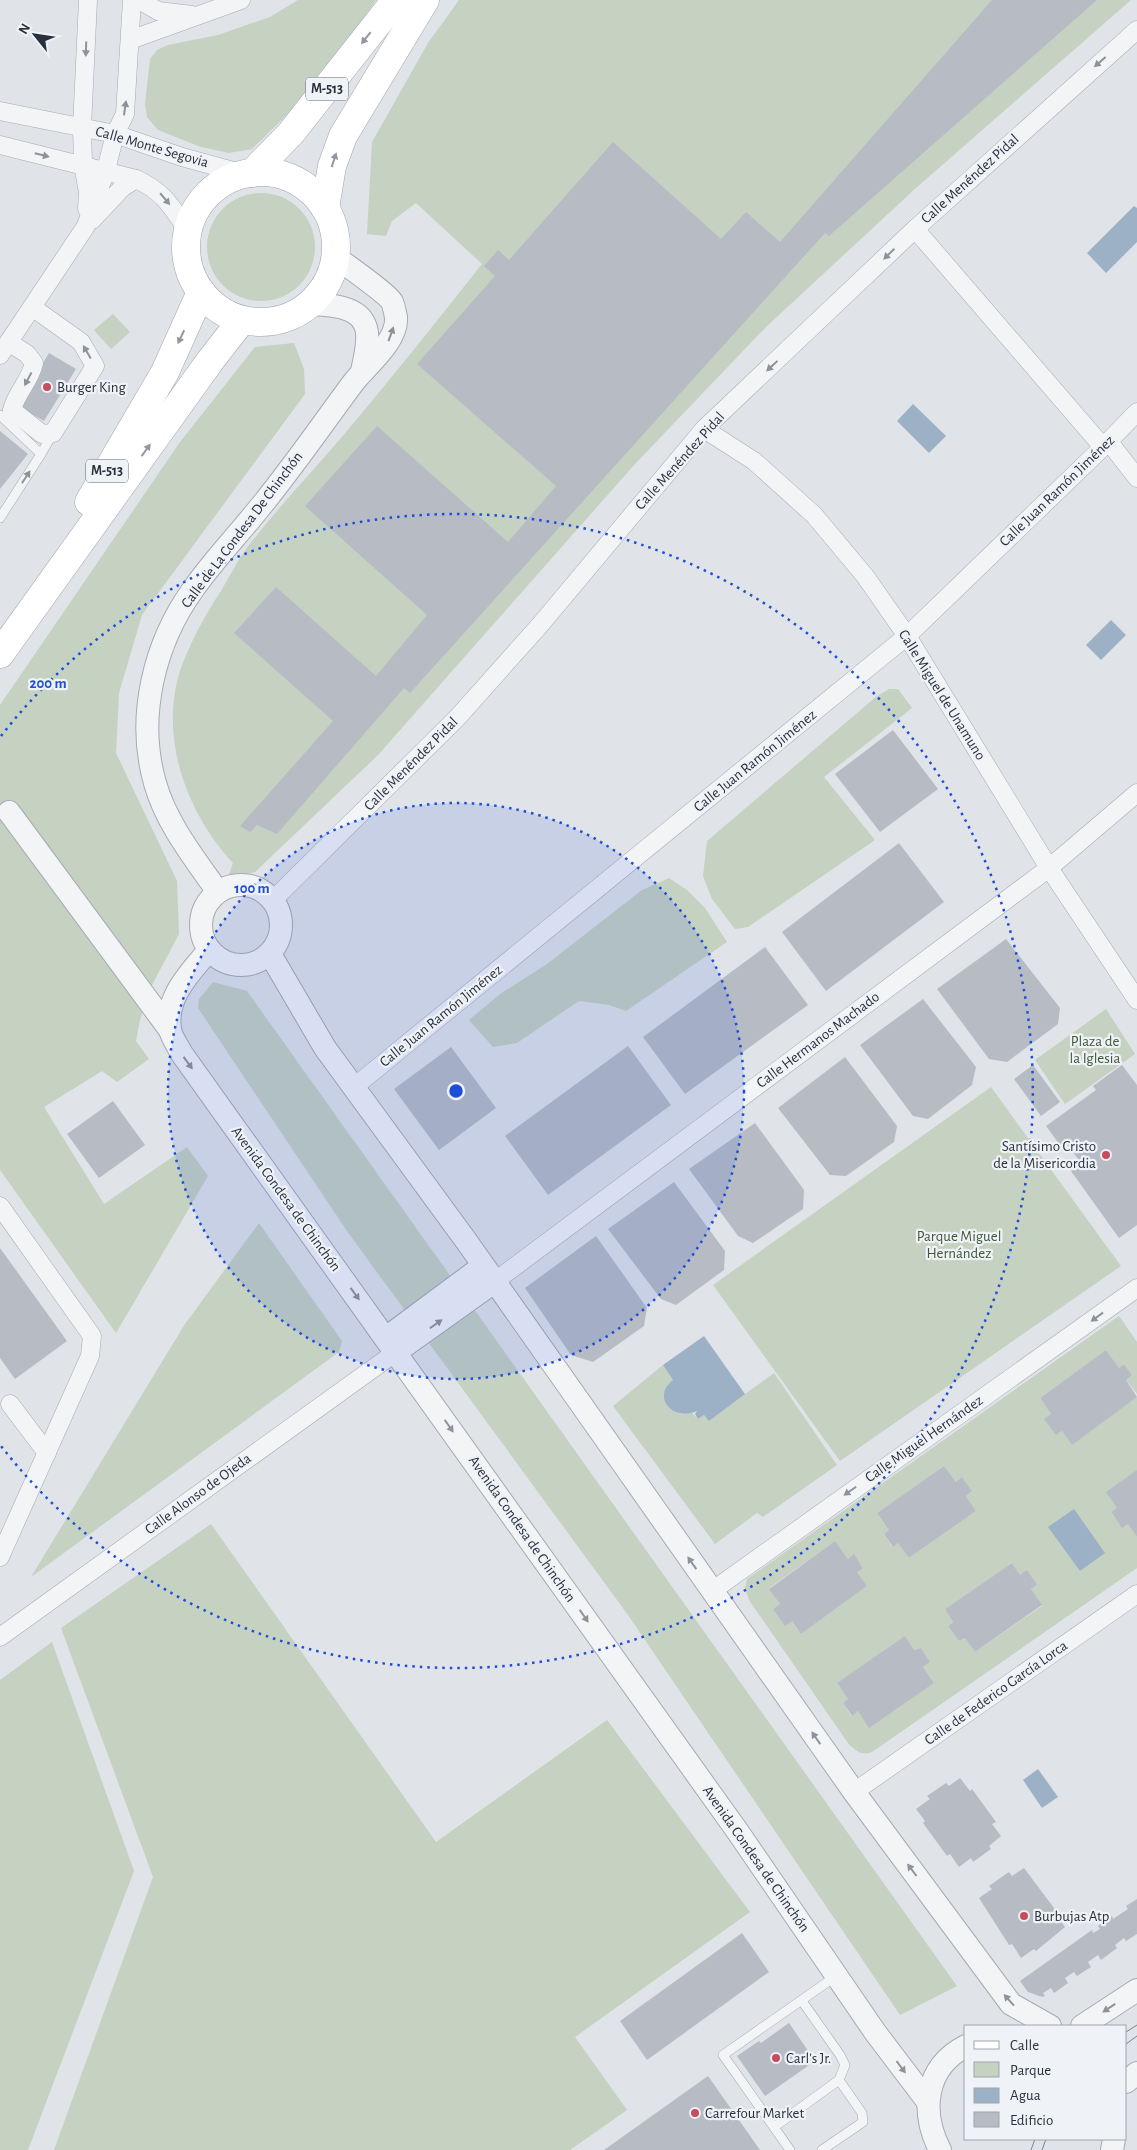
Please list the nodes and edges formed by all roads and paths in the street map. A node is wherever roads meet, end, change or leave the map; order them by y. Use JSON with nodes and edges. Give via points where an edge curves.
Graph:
{"nodes":[{"id":1,"x":88,"y":0,"type":"edge"},
{"id":2,"x":132,"y":0,"type":"edge"},
{"id":3,"x":139,"y":0,"type":"edge"},
{"id":4,"x":241,"y":0,"type":"edge"},
{"id":5,"x":396,"y":0,"type":"edge"},
{"id":6,"x":425,"y":0,"type":"edge"},
{"id":7,"x":431,"y":0,"type":"edge"},
{"id":8,"x":435,"y":0,"type":"edge"},
{"id":9,"x":195,"y":16,"type":"junction"},
{"id":10,"x":1137,"y":30,"type":"edge"},
{"id":11,"x":130,"y":40,"type":"junction"},
{"id":12,"x":400,"y":41,"type":"junction"},
{"id":13,"x":0,"y":111,"type":"edge"},
{"id":14,"x":82,"y":127,"type":"junction"},
{"id":15,"x":115,"y":134,"type":"junction"},
{"id":16,"x":0,"y":145,"type":"edge"},
{"id":17,"x":83,"y":165,"type":"junction"},
{"id":18,"x":106,"y":170,"type":"junction"},
{"id":19,"x":248,"y":173,"type":"junction"},
{"id":20,"x":136,"y":179,"type":"junction"},
{"id":21,"x":325,"y":208,"type":"junction"},
{"id":22,"x":86,"y":226,"type":"junction"},
{"id":23,"x":914,"y":229,"type":"junction"},
{"id":24,"x":188,"y":231,"type":"junction"},
{"id":25,"x":336,"y":256,"type":"junction"},
{"id":26,"x":201,"y":292,"type":"junction"},
{"id":27,"x":310,"y":304,"type":"junction"},
{"id":28,"x":32,"y":307,"type":"junction"},
{"id":29,"x":242,"y":320,"type":"junction"},
{"id":30,"x":5,"y":349,"type":"edge"},
{"id":31,"x":362,"y":372,"type":"junction"},
{"id":32,"x":1137,"y":412,"type":"edge"},
{"id":33,"x":0,"y":415,"type":"edge"},
{"id":34,"x":704,"y":429,"type":"junction"},
{"id":35,"x":54,"y":433,"type":"junction"},
{"id":36,"x":1106,"y":444,"type":"junction"},
{"id":37,"x":40,"y":454,"type":"junction"},
{"id":38,"x":1137,"y":478,"type":"edge"},
{"id":39,"x":0,"y":518,"type":"edge"},
{"id":40,"x":907,"y":636,"type":"junction"},
{"id":41,"x":3,"y":650,"type":"edge"},
{"id":42,"x":1137,"y":792,"type":"edge"},
{"id":43,"x":8,"y":812,"type":"dead end"},
{"id":44,"x":1049,"y":868,"type":"junction"},
{"id":45,"x":218,"y":892,"type":"junction"},
{"id":46,"x":273,"y":900,"type":"junction"},
{"id":47,"x":209,"y":950,"type":"junction"},
{"id":48,"x":270,"y":954,"type":"junction"},
{"id":49,"x":1137,"y":1000,"type":"edge"},
{"id":50,"x":170,"y":1030,"type":"junction"},
{"id":51,"x":354,"y":1087,"type":"junction"},
{"id":52,"x":0,"y":1206,"type":"edge"},
{"id":53,"x":489,"y":1274,"type":"junction"},
{"id":54,"x":1137,"y":1288,"type":"edge"},
{"id":55,"x":391,"y":1345,"type":"junction"},
{"id":56,"x":10,"y":1404,"type":"dead end"},
{"id":57,"x":47,"y":1453,"type":"junction"},
{"id":58,"x":0,"y":1557,"type":"edge"},
{"id":59,"x":712,"y":1591,"type":"junction"},
{"id":60,"x":1137,"y":1594,"type":"edge"},
{"id":61,"x":0,"y":1637,"type":"edge"},
{"id":62,"x":854,"y":1792,"type":"junction"},
{"id":63,"x":837,"y":1976,"type":"junction"},
{"id":64,"x":1137,"y":1990,"type":"edge"},
{"id":65,"x":802,"y":2001,"type":"junction"},
{"id":66,"x":1048,"y":2025,"type":"edge"},
{"id":67,"x":1084,"y":2025,"type":"edge"},
{"id":68,"x":964,"y":2047,"type":"edge"},
{"id":69,"x":1137,"y":2073,"type":"edge"},
{"id":70,"x":839,"y":2080,"type":"junction"},
{"id":71,"x":1127,"y":2081,"type":"edge"},
{"id":72,"x":928,"y":2102,"type":"junction"},
{"id":73,"x":774,"y":2127,"type":"junction"},
{"id":74,"x":937,"y":2149,"type":"edge"},
{"id":75,"x":790,"y":2150,"type":"edge"},
{"id":76,"x":822,"y":2150,"type":"edge"}],
"edges":[{"from":1,"to":14,"type":"street","one_way":true},
{"from":2,"to":11,"type":"street"},
{"from":3,"to":9,"type":"street","via":[[158,11]]},
{"from":4,"to":9,"type":"street"},
{"from":5,"to":19,"type":"main road","number":"M-513","one_way":true,"via":[[297,126]]},
{"from":6,"to":12,"type":"main road","number":"M-513"},
{"from":7,"to":12,"type":"lane"},
{"from":8,"to":12,"type":"street"},
{"from":9,"to":11,"type":"street"},
{"from":10,"to":23,"type":"street","name":"Calle Menéndez Pidal","one_way":true},
{"from":15,"to":11,"type":"street","one_way":true,"via":[[126,114]]},
{"from":21,"to":12,"type":"main road","number":"M-513","one_way":true,"via":[[332,166],[343,136]]},
{"from":13,"to":14,"type":"street","name":"Calle Monte Segovia"},
{"from":14,"to":15,"type":"street","name":"Calle Monte Segovia"},
{"from":14,"to":17,"type":"street"},
{"from":15,"to":18,"type":"street"},
{"from":15,"to":19,"type":"street","name":"Calle Monte Segovia"},
{"from":16,"to":17,"type":"street","one_way":true},
{"from":17,"to":18,"type":"street"},
{"from":17,"to":22,"type":"street","via":[[88,192]]},
{"from":18,"to":20,"type":"street"},
{"from":18,"to":22,"type":"street"},
{"from":19,"to":21,"type":"main road","number":"M-513","via":[[270,172],[286,176],[314,194]]},
{"from":19,"to":24,"type":"main road","number":"M-513","via":[[214,189],[193,215]]},
{"from":20,"to":22,"type":"street","via":[[122,188]]},
{"from":20,"to":24,"type":"street","one_way":true,"via":[[165,197]]},
{"from":21,"to":25,"type":"main road","number":"M-513","via":[[335,235]]},
{"from":22,"to":28,"type":"street"},
{"from":23,"to":34,"type":"street","name":"Calle Menéndez Pidal","one_way":true},
{"from":23,"to":36,"type":"street"},
{"from":24,"to":26,"type":"main road","number":"M-513","via":[[187,253],[191,274]]},
{"from":25,"to":27,"type":"main road","number":"M-513","via":[[329,279]]},
{"from":31,"to":25,"type":"street","name":"Calle de La Condesa De Chinchón","one_way":true,"via":[[392,338],[396,319],[392,302]]},
{"from":26,"to":29,"type":"main road","number":"M-513","via":[[220,310]]},
{"from":26,"to":41,"type":"main road","number":"M-513","one_way":true,"via":[[165,372]]},
{"from":27,"to":29,"type":"main road","number":"M-513","via":[[278,320]]},
{"from":27,"to":31,"type":"street","name":"Calle de La Condesa De Chinchón","via":[[337,306],[355,314],[366,325]]},
{"from":28,"to":30,"type":"street"},
{"from":35,"to":28,"type":"street","one_way":true,"via":[[95,366],[81,342]]},
{"from":41,"to":29,"type":"main road","number":"M-513","one_way":true},
{"from":30,"to":35,"type":"street","one_way":true,"via":[[26,354],[34,363],[12,410],[42,434]]},
{"from":31,"to":45,"type":"street","name":"Calle de La Condesa De Chinchón","via":[[258,510],[193,588],[166,636],[151,683],[147,714],[148,750],[155,784],[169,816]]},
{"from":32,"to":36,"type":"street","name":"Calle Juan Ramón Jiménez"},
{"from":33,"to":37,"type":"lane"},
{"from":34,"to":40,"type":"street","name":"Calle Miguel de Unamuno","via":[[754,461],[814,516],[865,576]]},
{"from":34,"to":46,"type":"street","name":"Calle Menéndez Pidal","via":[[540,625],[457,718]]},
{"from":35,"to":37,"type":"lane"},
{"from":36,"to":38,"type":"street"},
{"from":36,"to":40,"type":"street","name":"Calle Juan Ramón Jiménez"},
{"from":39,"to":37,"type":"lane","one_way":true},
{"from":40,"to":44,"type":"street","name":"Calle Miguel de Unamuno"},
{"from":40,"to":51,"type":"street","name":"Calle Juan Ramón Jiménez"},
{"from":42,"to":44,"type":"street","name":"Calle Hermanos Machado"},
{"from":43,"to":50,"type":"street","name":"Avenida Condesa de Chinchón"},
{"from":44,"to":49,"type":"street","name":"Calle Miguel de Unamuno"},
{"from":44,"to":53,"type":"street","name":"Calle Hermanos Machado"},
{"from":45,"to":46,"type":"street","via":[[230,886],[253,886]]},
{"from":45,"to":47,"type":"street","via":[[209,901],[200,925],[202,938]]},
{"from":46,"to":48,"type":"street","via":[[280,915],[281,933]]},
{"from":47,"to":48,"type":"street","via":[[227,964],[239,966],[261,961]]},
{"from":47,"to":50,"type":"street","via":[[180,986],[170,1011]]},
{"from":48,"to":51,"type":"street","via":[[325,1048]]},
{"from":50,"to":55,"type":"street","name":"Avenida Condesa de Chinchón","one_way":true,"via":[[182,1054]]},
{"from":51,"to":53,"type":"street"},
{"from":52,"to":57,"type":"street","via":[[92,1336],[90,1356]]},
{"from":53,"to":55,"type":"street"},
{"from":59,"to":53,"type":"street","one_way":true},
{"from":54,"to":59,"type":"street","name":"Calle Miguel Hernández","one_way":true},
{"from":55,"to":61,"type":"street","name":"Calle Alonso de Ojeda"},
{"from":55,"to":63,"type":"street","name":"Avenida Condesa de Chinchón","one_way":true},
{"from":56,"to":57,"type":"street"},
{"from":57,"to":58,"type":"street"},
{"from":62,"to":59,"type":"street","one_way":true},
{"from":60,"to":62,"type":"street","name":"Calle de Federico García Lorca"},
{"from":66,"to":62,"type":"street","one_way":true,"via":[[1012,2004]]},
{"from":63,"to":65,"type":"lane"},
{"from":63,"to":72,"type":"street","name":"Avenida Condesa de Chinchón","one_way":true},
{"from":64,"to":67,"type":"street","one_way":true},
{"from":65,"to":70,"type":"lane","via":[[845,2065]]},
{"from":65,"to":73,"type":"lane","via":[[723,2055]]},
{"from":68,"to":72,"type":"street","via":[[942,2062],[931,2085]]},
{"from":69,"to":71,"type":"street"},
{"from":70,"to":73,"type":"lane"},
{"from":70,"to":76,"type":"lane","via":[[862,2113],[863,2122]]},
{"from":72,"to":74,"type":"street"},
{"from":73,"to":75,"type":"lane"}]}
